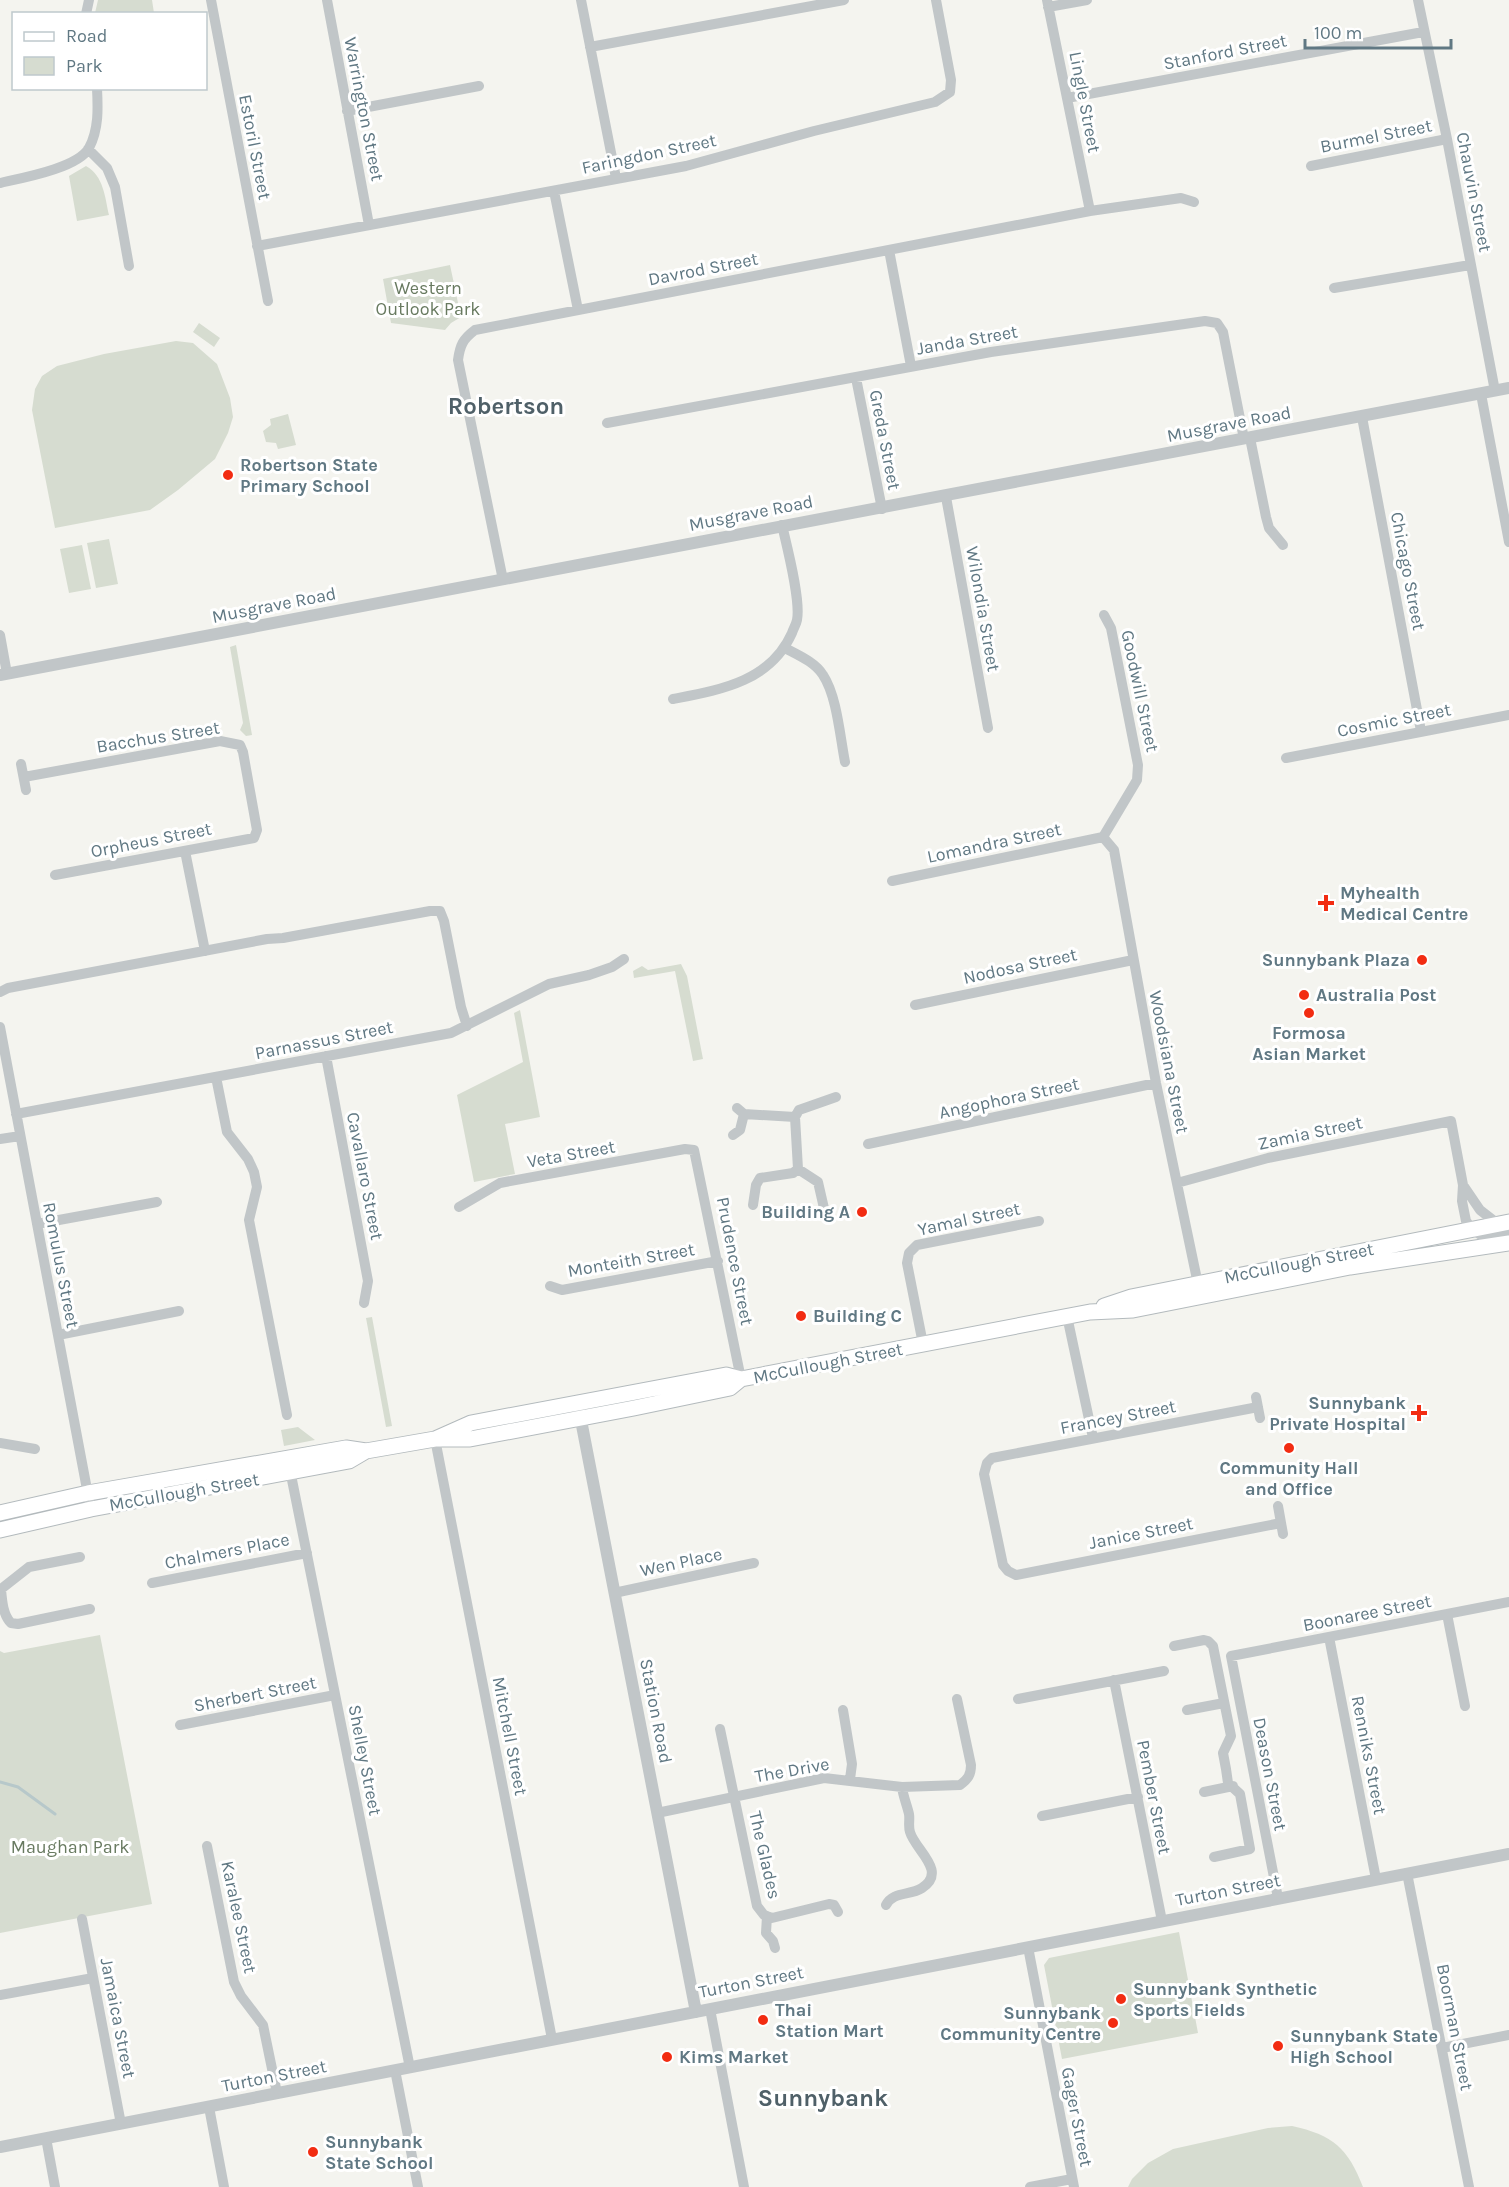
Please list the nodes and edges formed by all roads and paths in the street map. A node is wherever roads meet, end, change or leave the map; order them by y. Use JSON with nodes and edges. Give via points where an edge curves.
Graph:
{"nodes":[{"id":1,"x":211,"y":0,"type":"edge"},
{"id":2,"x":327,"y":0,"type":"edge"},
{"id":3,"x":581,"y":0,"type":"edge"},
{"id":4,"x":844,"y":0,"type":"edge"},
{"id":5,"x":936,"y":0,"type":"edge"},
{"id":6,"x":1087,"y":0,"type":"edge"},
{"id":7,"x":1418,"y":0,"type":"edge"},
{"id":8,"x":1048,"y":4,"type":"edge"},
{"id":9,"x":1423,"y":32,"type":"junction"},
{"id":10,"x":590,"y":47,"type":"junction"},
{"id":11,"x":479,"y":86,"type":"dead end"},
{"id":12,"x":97,"y":90,"type":"edge"},
{"id":13,"x":1067,"y":98,"type":"junction"},
{"id":14,"x":347,"y":111,"type":"junction"},
{"id":15,"x":1447,"y":139,"type":"junction"},
{"id":16,"x":88,"y":149,"type":"junction"},
{"id":17,"x":1311,"y":166,"type":"dead end"},
{"id":18,"x":616,"y":178,"type":"junction"},
{"id":19,"x":0,"y":183,"type":"edge"},
{"id":20,"x":554,"y":191,"type":"junction"},
{"id":21,"x":1194,"y":202,"type":"dead end"},
{"id":22,"x":1090,"y":211,"type":"junction"},
{"id":23,"x":369,"y":225,"type":"junction"},
{"id":24,"x":257,"y":246,"type":"junction"},
{"id":25,"x":889,"y":250,"type":"junction"},
{"id":26,"x":1470,"y":265,"type":"junction"},
{"id":27,"x":129,"y":266,"type":"dead end"},
{"id":28,"x":1334,"y":288,"type":"dead end"},
{"id":29,"x":268,"y":301,"type":"dead end"},
{"id":30,"x":578,"y":310,"type":"junction"},
{"id":31,"x":911,"y":366,"type":"junction"},
{"id":32,"x":856,"y":378,"type":"junction"},
{"id":33,"x":1509,"y":388,"type":"edge"},
{"id":34,"x":1495,"y":391,"type":"junction"},
{"id":35,"x":1481,"y":394,"type":"junction"},
{"id":36,"x":1362,"y":417,"type":"junction"},
{"id":37,"x":607,"y":423,"type":"dead end"},
{"id":38,"x":1247,"y":438,"type":"junction"},
{"id":39,"x":946,"y":497,"type":"junction"},
{"id":40,"x":882,"y":509,"type":"junction"},
{"id":41,"x":782,"y":525,"type":"junction"},
{"id":42,"x":1509,"y":542,"type":"edge"},
{"id":43,"x":1283,"y":545,"type":"dead end"},
{"id":44,"x":503,"y":580,"type":"junction"},
{"id":45,"x":1104,"y":615,"type":"dead end"},
{"id":46,"x":0,"y":635,"type":"edge"},
{"id":47,"x":785,"y":648,"type":"junction"},
{"id":48,"x":4,"y":674,"type":"edge"},
{"id":49,"x":673,"y":699,"type":"dead end"},
{"id":50,"x":1509,"y":715,"type":"edge"},
{"id":51,"x":988,"y":728,"type":"dead end"},
{"id":52,"x":1421,"y":731,"type":"junction"},
{"id":53,"x":1286,"y":758,"type":"dead end"},
{"id":54,"x":845,"y":762,"type":"dead end"},
{"id":55,"x":21,"y":764,"type":"dead end"},
{"id":56,"x":24,"y":777,"type":"junction"},
{"id":57,"x":26,"y":790,"type":"dead end"},
{"id":58,"x":1103,"y":837,"type":"junction"},
{"id":59,"x":254,"y":838,"type":"joint"},
{"id":60,"x":185,"y":851,"type":"junction"},
{"id":61,"x":55,"y":875,"type":"dead end"},
{"id":62,"x":892,"y":881,"type":"dead end"},
{"id":63,"x":204,"y":951,"type":"junction"},
{"id":64,"x":624,"y":959,"type":"dead end"},
{"id":65,"x":1133,"y":960,"type":"junction"},
{"id":66,"x":0,"y":992,"type":"edge"},
{"id":67,"x":915,"y":1005,"type":"dead end"},
{"id":68,"x":467,"y":1026,"type":"junction"},
{"id":69,"x":1,"y":1034,"type":"edge"},
{"id":70,"x":326,"y":1056,"type":"junction"},
{"id":71,"x":216,"y":1077,"type":"junction"},
{"id":72,"x":1156,"y":1083,"type":"junction"},
{"id":73,"x":836,"y":1097,"type":"dead end"},
{"id":74,"x":16,"y":1114,"type":"junction"},
{"id":75,"x":795,"y":1117,"type":"junction"},
{"id":76,"x":733,"y":1135,"type":"dead end"},
{"id":77,"x":20,"y":1136,"type":"junction"},
{"id":78,"x":0,"y":1139,"type":"edge"},
{"id":79,"x":868,"y":1144,"type":"dead end"},
{"id":80,"x":694,"y":1150,"type":"joint"},
{"id":81,"x":798,"y":1169,"type":"junction"},
{"id":82,"x":1177,"y":1183,"type":"junction"},
{"id":83,"x":1463,"y":1185,"type":"junction"},
{"id":84,"x":157,"y":1202,"type":"dead end"},
{"id":85,"x":753,"y":1205,"type":"dead end"},
{"id":86,"x":459,"y":1207,"type":"dead end"},
{"id":87,"x":826,"y":1217,"type":"dead end"},
{"id":88,"x":1038,"y":1221,"type":"dead end"},
{"id":89,"x":1503,"y":1223,"type":"edge"},
{"id":90,"x":37,"y":1224,"type":"junction"},
{"id":91,"x":1472,"y":1229,"type":"junction"},
{"id":92,"x":1509,"y":1235,"type":"edge"},
{"id":93,"x":1509,"y":1243,"type":"edge"},
{"id":94,"x":718,"y":1261,"type":"junction"},
{"id":95,"x":550,"y":1286,"type":"dead end"},
{"id":96,"x":1199,"y":1290,"type":"junction"},
{"id":97,"x":364,"y":1303,"type":"dead end"},
{"id":98,"x":179,"y":1311,"type":"dead end"},
{"id":99,"x":1067,"y":1316,"type":"junction"},
{"id":100,"x":58,"y":1335,"type":"junction"},
{"id":101,"x":923,"y":1344,"type":"junction"},
{"id":102,"x":741,"y":1379,"type":"junction"},
{"id":103,"x":1258,"y":1407,"type":"dead end"},
{"id":104,"x":579,"y":1411,"type":"junction"},
{"id":105,"x":287,"y":1415,"type":"dead end"},
{"id":106,"x":1093,"y":1438,"type":"junction"},
{"id":107,"x":435,"y":1439,"type":"junction"},
{"id":108,"x":0,"y":1443,"type":"edge"},
{"id":109,"x":35,"y":1449,"type":"dead end"},
{"id":110,"x":290,"y":1465,"type":"junction"},
{"id":111,"x":88,"y":1493,"type":"junction"},
{"id":112,"x":1278,"y":1506,"type":"dead end"},
{"id":113,"x":91,"y":1509,"type":"junction"},
{"id":114,"x":0,"y":1514,"type":"edge"},
{"id":115,"x":0,"y":1530,"type":"edge"},
{"id":116,"x":307,"y":1553,"type":"junction"},
{"id":117,"x":80,"y":1557,"type":"dead end"},
{"id":118,"x":754,"y":1563,"type":"dead end"},
{"id":119,"x":1008,"y":1571,"type":"joint"},
{"id":120,"x":152,"y":1583,"type":"dead end"},
{"id":121,"x":614,"y":1593,"type":"junction"},
{"id":122,"x":1509,"y":1602,"type":"edge"},
{"id":123,"x":90,"y":1609,"type":"dead end"},
{"id":124,"x":1447,"y":1614,"type":"junction"},
{"id":125,"x":1329,"y":1637,"type":"junction"},
{"id":126,"x":1174,"y":1646,"type":"dead end"},
{"id":127,"x":1231,"y":1656,"type":"joint"},
{"id":128,"x":1164,"y":1671,"type":"dead end"},
{"id":129,"x":1114,"y":1680,"type":"junction"},
{"id":130,"x":335,"y":1695,"type":"junction"},
{"id":131,"x":1018,"y":1699,"type":"dead end"},
{"id":132,"x":957,"y":1700,"type":"dead end"},
{"id":133,"x":1224,"y":1703,"type":"junction"},
{"id":134,"x":1465,"y":1706,"type":"dead end"},
{"id":135,"x":843,"y":1710,"type":"dead end"},
{"id":136,"x":1187,"y":1710,"type":"dead end"},
{"id":137,"x":180,"y":1725,"type":"dead end"},
{"id":138,"x":720,"y":1729,"type":"dead end"},
{"id":139,"x":850,"y":1779,"type":"junction"},
{"id":140,"x":1233,"y":1786,"type":"junction"},
{"id":141,"x":902,"y":1787,"type":"junction"},
{"id":142,"x":1204,"y":1791,"type":"dead end"},
{"id":143,"x":735,"y":1797,"type":"junction"},
{"id":144,"x":1138,"y":1797,"type":"junction"},
{"id":145,"x":657,"y":1813,"type":"junction"},
{"id":146,"x":1042,"y":1816,"type":"dead end"},
{"id":147,"x":207,"y":1846,"type":"dead end"},
{"id":148,"x":1509,"y":1854,"type":"edge"},
{"id":149,"x":1214,"y":1857,"type":"dead end"},
{"id":150,"x":1407,"y":1873,"type":"junction"},
{"id":151,"x":1376,"y":1879,"type":"junction"},
{"id":152,"x":1278,"y":1899,"type":"junction"},
{"id":153,"x":886,"y":1905,"type":"dead end"},
{"id":154,"x":838,"y":1912,"type":"dead end"},
{"id":155,"x":767,"y":1916,"type":"junction"},
{"id":156,"x":82,"y":1919,"type":"dead end"},
{"id":157,"x":1162,"y":1921,"type":"junction"},
{"id":158,"x":775,"y":1947,"type":"dead end"},
{"id":159,"x":1028,"y":1947,"type":"junction"},
{"id":160,"x":93,"y":1978,"type":"junction"},
{"id":161,"x":0,"y":1995,"type":"edge"},
{"id":162,"x":710,"y":2009,"type":"junction"},
{"id":163,"x":696,"y":2012,"type":"junction"},
{"id":164,"x":1509,"y":2035,"type":"edge"},
{"id":165,"x":552,"y":2039,"type":"junction"},
{"id":166,"x":1442,"y":2048,"type":"junction"},
{"id":167,"x":410,"y":2068,"type":"junction"},
{"id":168,"x":395,"y":2070,"type":"junction"},
{"id":169,"x":277,"y":2093,"type":"junction"},
{"id":170,"x":209,"y":2107,"type":"junction"},
{"id":171,"x":121,"y":2124,"type":"junction"},
{"id":172,"x":45,"y":2138,"type":"junction"},
{"id":173,"x":0,"y":2147,"type":"edge"},
{"id":174,"x":1073,"y":2183,"type":"edge"},
{"id":175,"x":55,"y":2187,"type":"edge"},
{"id":176,"x":224,"y":2187,"type":"edge"},
{"id":177,"x":418,"y":2187,"type":"edge"},
{"id":178,"x":744,"y":2187,"type":"edge"},
{"id":179,"x":1030,"y":2187,"type":"edge"},
{"id":180,"x":1469,"y":2187,"type":"edge"}],
"edges":[{"from":1,"to":24,"type":"street","name":"Estoril Street"},
{"from":2,"to":14,"type":"street","name":"Warrington Street"},
{"from":3,"to":10,"type":"street"},
{"from":4,"to":10,"type":"street"},
{"from":5,"to":18,"type":"street","name":"Faringdon Street","via":[[951,80],[950,92],[935,102],[814,130],[686,166]]},
{"from":6,"to":8,"type":"street"},
{"from":7,"to":9,"type":"street","name":"Chauvin Street"},
{"from":8,"to":13,"type":"street","name":"Lingle Street"},
{"from":9,"to":13,"type":"street","name":"Stanford Street"},
{"from":9,"to":15,"type":"street","name":"Chauvin Street"},
{"from":10,"to":18,"type":"street"},
{"from":11,"to":14,"type":"street"},
{"from":12,"to":16,"type":"street","via":[[99,115]]},
{"from":13,"to":22,"type":"street","name":"Lingle Street"},
{"from":14,"to":23,"type":"street","name":"Warrington Street"},
{"from":15,"to":17,"type":"street","name":"Burmel Street"},
{"from":15,"to":26,"type":"street","name":"Chauvin Street"},
{"from":16,"to":19,"type":"street","via":[[70,163],[48,172]]},
{"from":16,"to":27,"type":"street","via":[[107,168],[115,187]]},
{"from":18,"to":20,"type":"street","name":"Faringdon Street"},
{"from":20,"to":23,"type":"street","name":"Faringdon Street"},
{"from":20,"to":30,"type":"street"},
{"from":21,"to":22,"type":"street","name":"Davrod Street","via":[[1181,198]]},
{"from":22,"to":25,"type":"street","name":"Davrod Street"},
{"from":23,"to":24,"type":"street","name":"Faringdon Street"},
{"from":24,"to":29,"type":"street","name":"Estoril Street"},
{"from":25,"to":30,"type":"street","name":"Davrod Street"},
{"from":25,"to":31,"type":"street"},
{"from":26,"to":28,"type":"street"},
{"from":26,"to":34,"type":"street","name":"Chauvin Street"},
{"from":30,"to":44,"type":"street","name":"Davrod Street","via":[[475,330],[460,347],[458,360]]},
{"from":31,"to":32,"type":"street","name":"Janda Street"},
{"from":31,"to":38,"type":"street","name":"Janda Street","via":[[1205,321],[1217,323],[1223,333]]},
{"from":32,"to":37,"type":"street","name":"Janda Street"},
{"from":32,"to":40,"type":"street","name":"Greda Street"},
{"from":33,"to":34,"type":"street","name":"Musgrave Road"},
{"from":34,"to":35,"type":"street","name":"Musgrave Road"},
{"from":35,"to":36,"type":"street","name":"Musgrave Road"},
{"from":35,"to":42,"type":"street"},
{"from":36,"to":38,"type":"street","name":"Musgrave Road"},
{"from":36,"to":52,"type":"street","name":"Chicago Street"},
{"from":38,"to":39,"type":"street","name":"Musgrave Road"},
{"from":38,"to":43,"type":"street","via":[[1269,528]]},
{"from":39,"to":40,"type":"street","name":"Musgrave Road"},
{"from":39,"to":51,"type":"street","name":"Wilondia Street"},
{"from":40,"to":41,"type":"street","name":"Musgrave Road"},
{"from":41,"to":44,"type":"street","name":"Musgrave Road"},
{"from":41,"to":47,"type":"street","via":[[796,593],[797,620]]},
{"from":44,"to":48,"type":"street","name":"Musgrave Road"},
{"from":45,"to":58,"type":"street","name":"Goodwill Street","via":[[1111,628],[1138,765],[1137,780]]},
{"from":46,"to":48,"type":"street"},
{"from":47,"to":49,"type":"street","via":[[745,681]]},
{"from":47,"to":54,"type":"street","via":[[823,675],[834,706]]},
{"from":50,"to":52,"type":"street","name":"Cosmic Street"},
{"from":52,"to":53,"type":"street","name":"Cosmic Street"},
{"from":55,"to":56,"type":"street"},
{"from":56,"to":57,"type":"street"},
{"from":56,"to":59,"type":"street","name":"Bacchus Street","via":[[229,741],[240,745],[243,752],[257,830]]},
{"from":58,"to":62,"type":"street","name":"Lomandra Street"},
{"from":58,"to":65,"type":"street","name":"Woodsiana Street","via":[[1114,850]]},
{"from":59,"to":60,"type":"street","name":"Orpheus Street"},
{"from":60,"to":61,"type":"street","name":"Orpheus Street"},
{"from":60,"to":63,"type":"street"},
{"from":63,"to":66,"type":"street"},
{"from":63,"to":68,"type":"street","via":[[441,911]]},
{"from":64,"to":68,"type":"street","name":"Parnassus Street","via":[[589,975],[549,984]]},
{"from":65,"to":67,"type":"street","name":"Nodosa Street"},
{"from":65,"to":72,"type":"street","name":"Woodsiana Street"},
{"from":68,"to":70,"type":"street","name":"Parnassus Street","via":[[451,1033]]},
{"from":69,"to":74,"type":"street","name":"Romulus Street"},
{"from":70,"to":71,"type":"street","name":"Parnassus Street"},
{"from":70,"to":97,"type":"street","name":"Cavallaro Street","via":[[368,1281]]},
{"from":71,"to":74,"type":"street","name":"Parnassus Street"},
{"from":71,"to":105,"type":"street","via":[[226,1132],[254,1172],[256,1187],[249,1220]]},
{"from":72,"to":79,"type":"street","name":"Angophora Street"},
{"from":72,"to":82,"type":"street","name":"Woodsiana Street"},
{"from":73,"to":75,"type":"street","via":[[799,1110]]},
{"from":74,"to":77,"type":"street","name":"Romulus Street"},
{"from":75,"to":76,"type":"street","via":[[740,1111],[740,1130]]},
{"from":75,"to":81,"type":"street"},
{"from":77,"to":78,"type":"street"},
{"from":77,"to":90,"type":"street","name":"Romulus Street"},
{"from":80,"to":86,"type":"street","name":"Veta Street","via":[[500,1184]]},
{"from":80,"to":94,"type":"street","name":"Prudence Street"},
{"from":81,"to":85,"type":"street","via":[[760,1178]]},
{"from":81,"to":87,"type":"street","via":[[818,1182]]},
{"from":82,"to":83,"type":"street","name":"Zamia Street","via":[[1268,1158],[1451,1121]]},
{"from":82,"to":96,"type":"street","name":"Woodsiana Street"},
{"from":83,"to":89,"type":"street","via":[[1480,1210]]},
{"from":83,"to":91,"type":"street","via":[[1464,1215]]},
{"from":84,"to":90,"type":"street"},
{"from":88,"to":101,"type":"street","name":"Yamal Street","via":[[917,1245],[909,1253],[907,1263]]},
{"from":89,"to":91,"type":"main road","name":"McCullough Street"},
{"from":90,"to":100,"type":"street","name":"Romulus Street"},
{"from":91,"to":92,"type":"street","via":[[1485,1236]]},
{"from":91,"to":96,"type":"main road","name":"McCullough Street"},
{"from":93,"to":96,"type":"main road","name":"McCullough Street"},
{"from":94,"to":95,"type":"street","name":"Monteith Street","via":[[562,1290]]},
{"from":94,"to":102,"type":"street","name":"Prudence Street"},
{"from":96,"to":99,"type":"main road","name":"McCullough Street","via":[[1131,1297]]},
{"from":98,"to":100,"type":"street"},
{"from":99,"to":101,"type":"main road","name":"McCullough Street"},
{"from":99,"to":106,"type":"street"},
{"from":100,"to":111,"type":"street","name":"Romulus Street"},
{"from":101,"to":102,"type":"main road","name":"McCullough Street"},
{"from":102,"to":104,"type":"main road","name":"McCullough Street","via":[[729,1388]]},
{"from":103,"to":106,"type":"street","name":"Francey Street"},
{"from":104,"to":107,"type":"main road","name":"McCullough Street","via":[[471,1423]]},
{"from":104,"to":121,"type":"street","name":"Station Road"},
{"from":106,"to":119,"type":"street","name":"Francey Street","via":[[992,1458],[987,1463],[984,1474],[1003,1565]]},
{"from":107,"to":110,"type":"main road","name":"McCullough Street","via":[[366,1450],[349,1461]]},
{"from":107,"to":165,"type":"street","name":"Mitchell Street"},
{"from":108,"to":109,"type":"street"},
{"from":110,"to":111,"type":"main road","name":"McCullough Street"},
{"from":110,"to":113,"type":"main road","name":"McCullough Street"},
{"from":110,"to":116,"type":"street","name":"Shelley Street"},
{"from":111,"to":113,"type":"street","name":"Romulus Street"},
{"from":111,"to":114,"type":"main road","name":"McCullough Street"},
{"from":112,"to":119,"type":"street","name":"Janice Street","via":[[1282,1528],[1016,1575]]},
{"from":113,"to":115,"type":"main road","name":"McCullough Street"},
{"from":116,"to":120,"type":"street","name":"Chalmers Place"},
{"from":116,"to":130,"type":"street","name":"Shelley Street"},
{"from":117,"to":123,"type":"street","via":[[29,1567],[1,1589],[6,1618],[18,1624]]},
{"from":118,"to":121,"type":"street","name":"Wen Place"},
{"from":121,"to":145,"type":"street","name":"Station Road"},
{"from":122,"to":124,"type":"street","name":"Boonaree Street"},
{"from":124,"to":125,"type":"street","name":"Boonaree Street"},
{"from":124,"to":134,"type":"street"},
{"from":125,"to":127,"type":"street","name":"Boonaree Street"},
{"from":125,"to":151,"type":"street","name":"Renniks Street"},
{"from":126,"to":133,"type":"street","via":[[1204,1640],[1213,1646]]},
{"from":127,"to":152,"type":"street","name":"Deason Street"},
{"from":128,"to":129,"type":"street"},
{"from":129,"to":131,"type":"street"},
{"from":129,"to":144,"type":"street","name":"Pember Street"},
{"from":130,"to":137,"type":"street","name":"Sherbert Street"},
{"from":130,"to":167,"type":"street","name":"Shelley Street"},
{"from":132,"to":141,"type":"street","name":"The Drive","via":[[971,1774],[960,1785]]},
{"from":133,"to":136,"type":"street"},
{"from":133,"to":140,"type":"street","via":[[1231,1736],[1223,1753],[1228,1783]]},
{"from":135,"to":139,"type":"street","via":[[852,1764]]},
{"from":138,"to":143,"type":"street","name":"The Glades"},
{"from":139,"to":141,"type":"street","name":"The Drive"},
{"from":139,"to":143,"type":"street","name":"The Drive","via":[[824,1778]]},
{"from":140,"to":142,"type":"street"},
{"from":140,"to":149,"type":"street","via":[[1240,1794],[1250,1849]]},
{"from":141,"to":153,"type":"street","via":[[909,1810],[910,1834],[929,1861],[932,1874],[923,1888],[894,1896]]},
{"from":143,"to":145,"type":"street","name":"The Drive"},
{"from":143,"to":155,"type":"street","name":"The Glades","via":[[753,1894],[757,1906]]},
{"from":144,"to":146,"type":"street"},
{"from":144,"to":157,"type":"street","name":"Pember Street"},
{"from":145,"to":163,"type":"street","name":"Station Road"},
{"from":147,"to":169,"type":"street","name":"Karalee Street","via":[[234,1982],[263,2025]]},
{"from":148,"to":150,"type":"street","name":"Turton Street"},
{"from":150,"to":151,"type":"street","name":"Turton Street"},
{"from":150,"to":166,"type":"street","name":"Boorman Street"},
{"from":151,"to":152,"type":"street","name":"Turton Street"},
{"from":152,"to":157,"type":"street","name":"Turton Street"},
{"from":154,"to":155,"type":"street","name":"The Glades","via":[[829,1904],[783,1916]]},
{"from":155,"to":158,"type":"street","name":"The Glades","via":[[766,1933]]},
{"from":156,"to":160,"type":"street","name":"Jamaica Street"},
{"from":157,"to":159,"type":"street","name":"Turton Street"},
{"from":159,"to":162,"type":"street","name":"Turton Street"},
{"from":159,"to":174,"type":"street","name":"Gager Street"},
{"from":160,"to":161,"type":"street"},
{"from":160,"to":171,"type":"street","name":"Jamaica Street"},
{"from":162,"to":163,"type":"street","name":"Turton Street"},
{"from":162,"to":178,"type":"street"},
{"from":163,"to":165,"type":"street","name":"Turton Street"},
{"from":164,"to":166,"type":"street"},
{"from":165,"to":167,"type":"street","name":"Turton Street"},
{"from":166,"to":180,"type":"street","name":"Boorman Street"},
{"from":167,"to":168,"type":"street","name":"Turton Street"},
{"from":168,"to":169,"type":"street","name":"Turton Street"},
{"from":168,"to":177,"type":"street"},
{"from":169,"to":170,"type":"street","name":"Turton Street"},
{"from":170,"to":171,"type":"street","name":"Turton Street"},
{"from":170,"to":176,"type":"street"},
{"from":171,"to":172,"type":"street","name":"Turton Street"},
{"from":172,"to":173,"type":"street","name":"Turton Street"},
{"from":172,"to":175,"type":"street"},
{"from":174,"to":179,"type":"street"}]}
